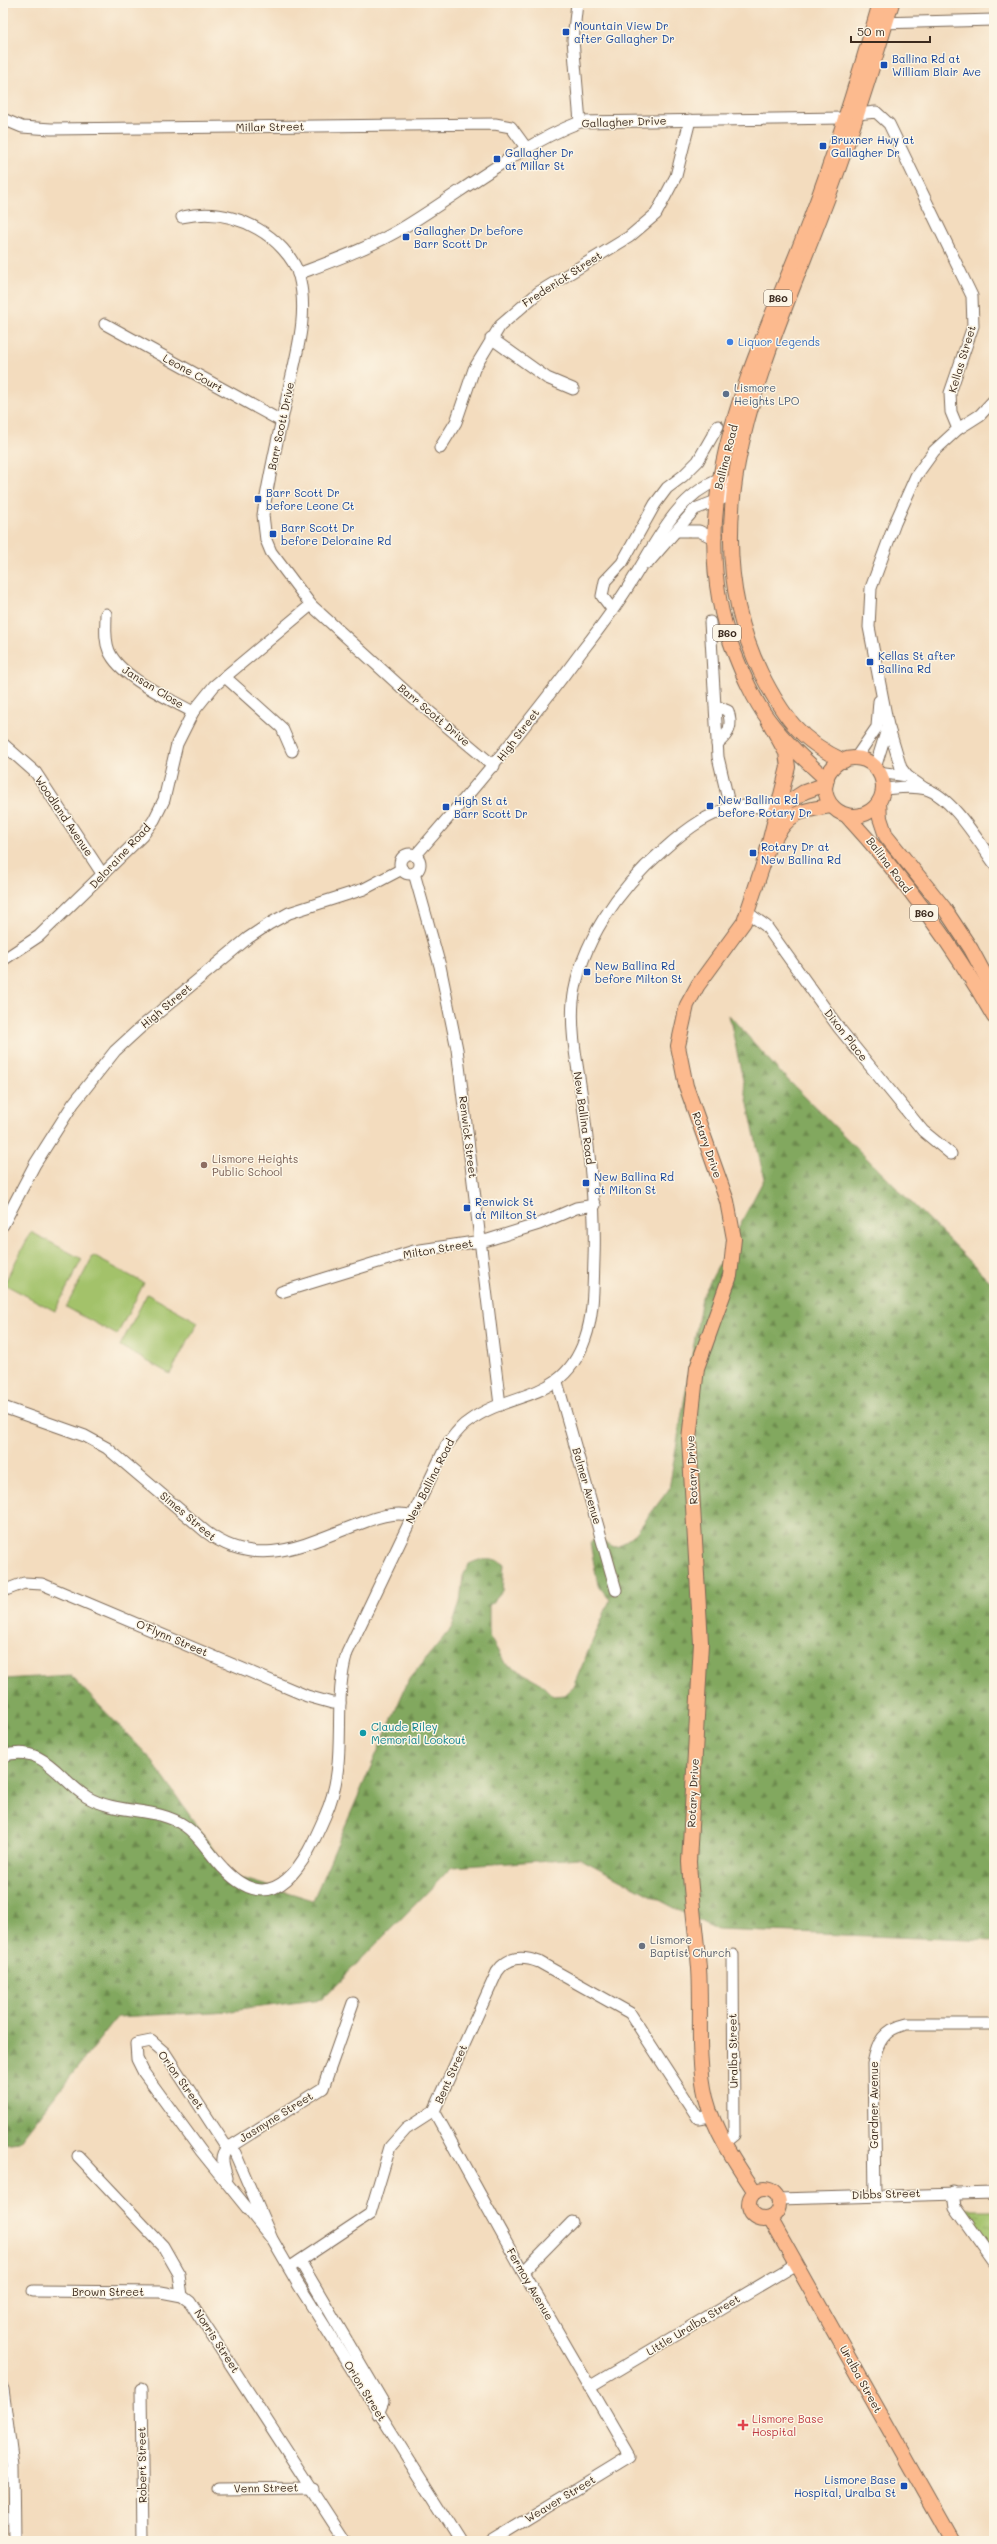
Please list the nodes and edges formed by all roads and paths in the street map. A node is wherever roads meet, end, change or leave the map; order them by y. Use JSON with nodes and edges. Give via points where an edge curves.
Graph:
{"nodes":[{"id":1,"x":577,"y":3,"type":"edge"},
{"id":2,"x":880,"y":3,"type":"edge"},
{"id":3,"x":892,"y":3,"type":"edge"},
{"id":4,"x":994,"y":20,"type":"edge"},
{"id":5,"x":880,"y":23,"type":"junction"},
{"id":6,"x":851,"y":116,"type":"junction"},
{"id":7,"x":3,"y":119,"type":"edge"},
{"id":8,"x":690,"y":120,"type":"junction"},
{"id":9,"x":580,"y":122,"type":"junction"},
{"id":10,"x":527,"y":149,"type":"junction"},
{"id":11,"x":182,"y":217,"type":"dead end"},
{"id":12,"x":298,"y":274,"type":"junction"},
{"id":13,"x":105,"y":324,"type":"dead end"},
{"id":14,"x":491,"y":338,"type":"junction"},
{"id":15,"x":573,"y":389,"type":"dead end"},
{"id":16,"x":994,"y":400,"type":"edge"},
{"id":17,"x":281,"y":421,"type":"junction"},
{"id":18,"x":718,"y":426,"type":"dead end"},
{"id":19,"x":958,"y":429,"type":"junction"},
{"id":20,"x":440,"y":448,"type":"dead end"},
{"id":21,"x":736,"y":468,"type":"junction"},
{"id":22,"x":719,"y":480,"type":"junction"},
{"id":23,"x":715,"y":501,"type":"junction"},
{"id":24,"x":676,"y":531,"type":"junction"},
{"id":25,"x":713,"y":538,"type":"junction"},
{"id":26,"x":633,"y":580,"type":"junction"},
{"id":27,"x":311,"y":605,"type":"junction"},
{"id":28,"x":612,"y":609,"type":"junction"},
{"id":29,"x":106,"y":614,"type":"dead end"},
{"id":30,"x":710,"y":622,"type":"dead end"},
{"id":31,"x":878,"y":670,"type":"junction"},
{"id":32,"x":225,"y":677,"type":"junction"},
{"id":33,"x":193,"y":712,"type":"junction"},
{"id":34,"x":768,"y":720,"type":"junction"},
{"id":35,"x":888,"y":726,"type":"junction"},
{"id":36,"x":3,"y":744,"type":"edge"},
{"id":37,"x":292,"y":751,"type":"dead end"},
{"id":38,"x":849,"y":760,"type":"junction"},
{"id":39,"x":494,"y":766,"type":"junction"},
{"id":40,"x":877,"y":770,"type":"junction"},
{"id":41,"x":906,"y":776,"type":"junction"},
{"id":42,"x":826,"y":782,"type":"junction"},
{"id":43,"x":926,"y":789,"type":"junction"},
{"id":44,"x":881,"y":795,"type":"junction"},
{"id":45,"x":832,"y":806,"type":"junction"},
{"id":46,"x":730,"y":808,"type":"junction"},
{"id":47,"x":776,"y":810,"type":"junction"},
{"id":48,"x":793,"y":814,"type":"junction"},
{"id":49,"x":846,"y":815,"type":"junction"},
{"id":50,"x":415,"y":856,"type":"junction"},
{"id":51,"x":765,"y":859,"type":"junction"},
{"id":52,"x":994,"y":863,"type":"edge"},
{"id":53,"x":402,"y":869,"type":"junction"},
{"id":54,"x":414,"y":873,"type":"junction"},
{"id":55,"x":103,"y":875,"type":"junction"},
{"id":56,"x":748,"y":913,"type":"junction"},
{"id":57,"x":3,"y":960,"type":"edge"},
{"id":58,"x":994,"y":992,"type":"edge"},
{"id":59,"x":994,"y":1017,"type":"edge"},
{"id":60,"x":951,"y":1154,"type":"dead end"},
{"id":61,"x":595,"y":1205,"type":"junction"},
{"id":62,"x":3,"y":1225,"type":"edge"},
{"id":63,"x":482,"y":1242,"type":"junction"},
{"id":64,"x":281,"y":1292,"type":"dead end"},
{"id":65,"x":557,"y":1382,"type":"junction"},
{"id":66,"x":500,"y":1405,"type":"junction"},
{"id":67,"x":3,"y":1407,"type":"edge"},
{"id":68,"x":412,"y":1516,"type":"junction"},
{"id":69,"x":616,"y":1590,"type":"dead end"},
{"id":70,"x":3,"y":1591,"type":"edge"},
{"id":71,"x":340,"y":1703,"type":"junction"},
{"id":72,"x":3,"y":1756,"type":"edge"},
{"id":73,"x":733,"y":1955,"type":"dead end"},
{"id":74,"x":353,"y":2002,"type":"dead end"},
{"id":75,"x":994,"y":2024,"type":"edge"},
{"id":76,"x":434,"y":2111,"type":"junction"},
{"id":77,"x":712,"y":2116,"type":"junction"},
{"id":78,"x":724,"y":2143,"type":"junction"},
{"id":79,"x":228,"y":2148,"type":"junction"},
{"id":80,"x":78,"y":2156,"type":"dead end"},
{"id":81,"x":230,"y":2184,"type":"junction"},
{"id":82,"x":755,"y":2192,"type":"junction"},
{"id":83,"x":953,"y":2193,"type":"junction"},
{"id":84,"x":994,"y":2193,"type":"edge"},
{"id":85,"x":875,"y":2195,"type":"junction"},
{"id":86,"x":778,"y":2199,"type":"junction"},
{"id":87,"x":770,"y":2218,"type":"junction"},
{"id":88,"x":572,"y":2222,"type":"dead end"},
{"id":89,"x":272,"y":2240,"type":"junction"},
{"id":90,"x":300,"y":2261,"type":"junction"},
{"id":91,"x":994,"y":2262,"type":"edge"},
{"id":92,"x":796,"y":2264,"type":"junction"},
{"id":93,"x":289,"y":2268,"type":"junction"},
{"id":94,"x":523,"y":2272,"type":"junction"},
{"id":95,"x":33,"y":2291,"type":"dead end"},
{"id":96,"x":182,"y":2296,"type":"junction"},
{"id":97,"x":589,"y":2387,"type":"junction"},
{"id":98,"x":141,"y":2388,"type":"dead end"},
{"id":99,"x":3,"y":2389,"type":"edge"},
{"id":100,"x":378,"y":2414,"type":"junction"},
{"id":101,"x":630,"y":2456,"type":"joint"},
{"id":102,"x":313,"y":2488,"type":"junction"},
{"id":103,"x":218,"y":2489,"type":"dead end"},
{"id":104,"x":14,"y":2541,"type":"edge"},
{"id":105,"x":143,"y":2541,"type":"edge"},
{"id":106,"x":345,"y":2541,"type":"edge"},
{"id":107,"x":460,"y":2541,"type":"edge"},
{"id":108,"x":490,"y":2541,"type":"edge"},
{"id":109,"x":952,"y":2541,"type":"edge"}],
"edges":[{"from":1,"to":9,"type":"street","via":[[573,40]]},
{"from":2,"to":5,"type":"main road","name":"Ballina Road","number":"B60"},
{"from":3,"to":5,"type":"main road","name":"Ballina Road","number":"B60"},
{"from":4,"to":5,"type":"street"},
{"from":5,"to":6,"type":"main road","name":"Ballina Road","number":"B60"},
{"from":6,"to":8,"type":"street","name":"Gallagher Drive"},
{"from":6,"to":19,"type":"street","name":"Kellas Street","via":[[876,112],[882,116],[897,139],[972,296],[973,326],[950,393],[949,403]]},
{"from":6,"to":21,"type":"main road","name":"Ballina Road","number":"B60","via":[[806,258],[765,358]]},
{"from":6,"to":22,"type":"main road","name":"Ballina Road","number":"B60","via":[[748,377]]},
{"from":7,"to":10,"type":"street","name":"Millar Street","via":[[22,127],[51,129],[495,124],[511,127]]},
{"from":8,"to":9,"type":"street","name":"Gallagher Drive"},
{"from":8,"to":14,"type":"street","name":"Frederick Street","via":[[676,176],[656,214],[629,237],[525,302]]},
{"from":9,"to":10,"type":"street","name":"Gallagher Drive"},
{"from":10,"to":12,"type":"street","name":"Gallagher Drive","via":[[380,241]]},
{"from":11,"to":12,"type":"street","name":"Barr Scott Drive","via":[[209,214],[247,223],[265,233],[280,247]]},
{"from":12,"to":17,"type":"street","name":"Barr Scott Drive","via":[[302,301],[301,330]]},
{"from":13,"to":17,"type":"street","name":"Leone Court"},
{"from":14,"to":15,"type":"street","via":[[547,378]]},
{"from":14,"to":20,"type":"street","name":"Frederick Street","via":[[474,369],[456,422]]},
{"from":16,"to":19,"type":"street","via":[[980,415]]},
{"from":17,"to":27,"type":"street","name":"Barr Scott Drive","via":[[265,502],[264,528],[266,540],[278,563]]},
{"from":18,"to":28,"type":"street","via":[[698,461],[667,488],[655,504],[622,563],[605,581],[602,596]]},
{"from":19,"to":31,"type":"street","via":[[934,451],[916,476],[871,588],[869,626]]},
{"from":21,"to":23,"type":"street","via":[[724,498]]},
{"from":21,"to":38,"type":"main road","name":"Ballina Road","number":"B60","via":[[731,516],[733,579],[752,653],[770,691],[797,730],[820,750]]},
{"from":22,"to":23,"type":"main road","name":"Ballina Road","number":"B60"},
{"from":22,"to":26,"type":"street","via":[[697,492],[687,501],[655,542]]},
{"from":23,"to":24,"type":"street","via":[[695,509]]},
{"from":23,"to":25,"type":"main road","name":"Ballina Road","number":"B60"},
{"from":24,"to":25,"type":"street","via":[[700,531]]},
{"from":24,"to":26,"type":"street"},
{"from":25,"to":34,"type":"main road","name":"Ballina Road","number":"B60","via":[[720,604],[729,638],[742,672]]},
{"from":26,"to":28,"type":"street","name":"High Street"},
{"from":27,"to":32,"type":"street","name":"Deloraine Road"},
{"from":27,"to":39,"type":"street","name":"Barr Scott Drive","via":[[413,698]]},
{"from":28,"to":39,"type":"street","name":"High Street"},
{"from":29,"to":33,"type":"street","name":"Jansan Close","via":[[105,636],[109,651],[117,664]]},
{"from":30,"to":46,"type":"street","via":[[721,774]]},
{"from":31,"to":35,"type":"street"},
{"from":31,"to":38,"type":"street","via":[[877,727]]},
{"from":32,"to":33,"type":"street","name":"Deloraine Road"},
{"from":32,"to":37,"type":"street","via":[[282,728]]},
{"from":33,"to":55,"type":"street","name":"Deloraine Road","via":[[177,744],[164,800],[154,820],[143,835]]},
{"from":34,"to":42,"type":"main road","name":"Ballina Road","number":"B60"},
{"from":34,"to":47,"type":"main road","name":"Rotary Drive","via":[[788,760],[787,774]]},
{"from":35,"to":40,"type":"street"},
{"from":35,"to":41,"type":"street","via":[[897,761]]},
{"from":36,"to":55,"type":"street","name":"Woodland Avenue","via":[[36,773]]},
{"from":38,"to":40,"type":"main road","number":"B60","via":[[864,760]]},
{"from":38,"to":42,"type":"main road","via":[[833,769]]},
{"from":39,"to":50,"type":"street","name":"High Street"},
{"from":40,"to":41,"type":"street"},
{"from":40,"to":44,"type":"main road","number":"B60"},
{"from":41,"to":43,"type":"street"},
{"from":42,"to":45,"type":"main road","via":[[827,795]]},
{"from":42,"to":47,"type":"main road","via":[[804,792]]},
{"from":43,"to":44,"type":"street"},
{"from":43,"to":52,"type":"street","via":[[941,797],[951,807]]},
{"from":44,"to":49,"type":"main road","via":[[864,814]]},
{"from":44,"to":58,"type":"main road","name":"Ballina Road","number":"B60","via":[[880,818],[886,836],[944,908],[971,949]]},
{"from":45,"to":48,"type":"main road"},
{"from":45,"to":49,"type":"main road","number":"B60"},
{"from":46,"to":47,"type":"street","name":"New Ballina Road","via":[[748,806]]},
{"from":46,"to":61,"type":"street","name":"New Ballina Road","via":[[687,830],[633,878],[604,919],[583,960],[573,1002],[573,1025]]},
{"from":47,"to":48,"type":"street","name":"New Ballina Road"},
{"from":47,"to":51,"type":"main road","name":"Rotary Drive"},
{"from":48,"to":51,"type":"main road","name":"Rotary Drive","via":[[782,826]]},
{"from":49,"to":59,"type":"main road","name":"Ballina Road","number":"B60","via":[[869,838],[947,943]]},
{"from":50,"to":53,"type":"street","via":[[409,854],[403,857]]},
{"from":50,"to":54,"type":"street","via":[[420,866]]},
{"from":51,"to":56,"type":"main road","name":"Rotary Drive"},
{"from":53,"to":54,"type":"street","via":[[406,873]]},
{"from":53,"to":62,"type":"street","name":"High Street","via":[[364,889],[289,913],[269,924],[248,938],[140,1028],[110,1057],[73,1104],[35,1164]]},
{"from":54,"to":63,"type":"street","name":"Renwick Street","via":[[450,1009]]},
{"from":55,"to":57,"type":"street","name":"Deloraine Road","via":[[39,936]]},
{"from":56,"to":60,"type":"street","name":"Dixon Place","via":[[766,926],[840,1028],[922,1131]]},
{"from":56,"to":77,"type":"main road","name":"Rotary Drive","via":[[739,932],[698,985],[687,1005],[678,1046],[686,1086],[727,1201],[734,1239],[730,1276],[697,1368],[689,1438],[701,1643],[689,1862],[699,1968],[703,2076]]},
{"from":61,"to":63,"type":"street","name":"Milton Street","via":[[576,1208],[539,1224]]},
{"from":61,"to":65,"type":"street","name":"New Ballina Road","via":[[589,1326],[579,1354]]},
{"from":63,"to":64,"type":"street","name":"Milton Street","via":[[414,1252]]},
{"from":63,"to":66,"type":"street","name":"Renwick Street"},
{"from":65,"to":66,"type":"street","name":"New Ballina Road","via":[[538,1392]]},
{"from":65,"to":69,"type":"street","name":"Balmer Avenue"},
{"from":66,"to":68,"type":"street","name":"New Ballina Road","via":[[468,1421],[455,1434],[446,1446]]},
{"from":67,"to":68,"type":"street","name":"Simes Street","via":[[85,1436],[107,1448],[217,1541],[239,1550],[259,1554],[279,1552],[373,1519],[395,1514]]},
{"from":68,"to":71,"type":"street","name":"New Ballina Road","via":[[347,1653],[341,1679]]},
{"from":70,"to":71,"type":"street","name":"O'Flynn Street","via":[[24,1583],[42,1584],[307,1696]]},
{"from":71,"to":72,"type":"street","name":"New Ballina Road","via":[[337,1778],[327,1812],[316,1838],[290,1879],[269,1889],[258,1889],[236,1880],[191,1831],[174,1820],[161,1815],[117,1809],[101,1804],[86,1796],[45,1760],[12,1753]]},
{"from":73,"to":78,"type":"street","name":"Uralba Street","via":[[732,2051],[735,2118],[734,2135]]},
{"from":74,"to":79,"type":"street","name":"Jasmyne Street","via":[[323,2088]]},
{"from":75,"to":85,"type":"street","name":"Gardner Avenue","via":[[907,2024],[897,2026],[881,2038],[873,2064]]},
{"from":76,"to":77,"type":"street","name":"Bent Street","via":[[497,1972],[512,1959],[524,1957],[539,1962],[630,2013],[698,2118]]},
{"from":76,"to":90,"type":"street","name":"Bent Street","via":[[406,2130],[390,2147],[370,2214]]},
{"from":76,"to":94,"type":"street","name":"Fermoy Avenue"},
{"from":77,"to":78,"type":"main road"},
{"from":78,"to":82,"type":"main road"},
{"from":79,"to":81,"type":"street","name":"Jasmyne Street","via":[[223,2153],[223,2163]]},
{"from":79,"to":81,"type":"street","name":"Orion Street","via":[[165,2053],[151,2041],[136,2044],[137,2058],[144,2073],[201,2151]]},
{"from":79,"to":89,"type":"street","name":"Orion Street","via":[[235,2153]]},
{"from":80,"to":96,"type":"street","via":[[163,2246],[179,2274]]},
{"from":81,"to":89,"type":"street","name":"Orion Street"},
{"from":82,"to":86,"type":"main road","via":[[767,2189],[774,2192]]},
{"from":82,"to":87,"type":"main road","via":[[750,2202],[753,2213],[759,2218]]},
{"from":83,"to":84,"type":"street","name":"Dibbs Street"},
{"from":83,"to":85,"type":"street","name":"Dibbs Street"},
{"from":83,"to":91,"type":"street","via":[[954,2207]]},
{"from":85,"to":86,"type":"street","name":"Dibbs Street"},
{"from":86,"to":87,"type":"main road","via":[[778,2210]]},
{"from":87,"to":92,"type":"main road","name":"Uralba Street"},
{"from":88,"to":94,"type":"street"},
{"from":89,"to":93,"type":"street","name":"Orion Street"},
{"from":90,"to":93,"type":"street","name":"Bent Street"},
{"from":90,"to":100,"type":"street","via":[[383,2402]]},
{"from":92,"to":97,"type":"street","name":"Little Uralba Street"},
{"from":92,"to":109,"type":"main road","name":"Uralba Street"},
{"from":93,"to":100,"type":"street","name":"Orion Street"},
{"from":94,"to":97,"type":"street","name":"Fermoy Avenue"},
{"from":95,"to":96,"type":"street","name":"Brown Street","via":[[161,2292]]},
{"from":96,"to":102,"type":"street","name":"Norris Street","via":[[197,2310]]},
{"from":97,"to":101,"type":"street","name":"Fermoy Avenue"},
{"from":98,"to":105,"type":"street","name":"Robert Street"},
{"from":99,"to":104,"type":"street","via":[[13,2466]]},
{"from":100,"to":107,"type":"street","name":"Orion Street"},
{"from":101,"to":108,"type":"street","name":"Weaver Street"},
{"from":102,"to":103,"type":"street","name":"Venn Street"},
{"from":102,"to":106,"type":"street","name":"Norris Street"}]}
